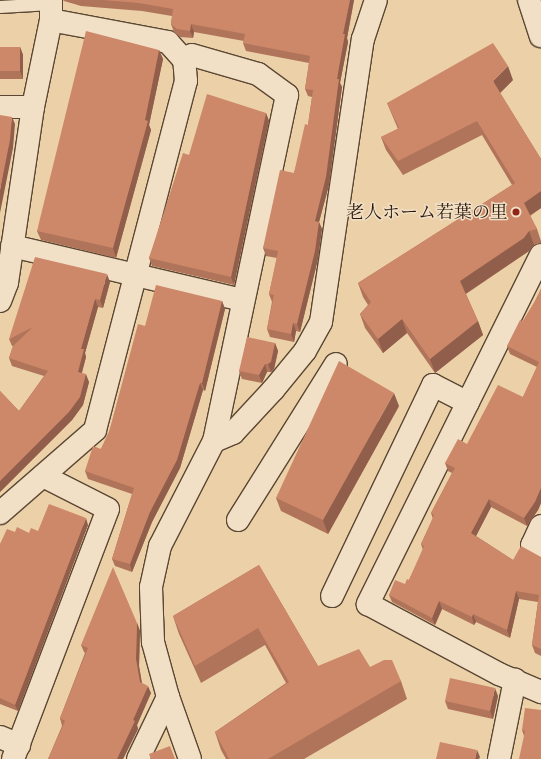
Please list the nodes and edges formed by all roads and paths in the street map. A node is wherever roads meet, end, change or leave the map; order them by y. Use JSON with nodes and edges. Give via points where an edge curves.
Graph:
{"nodes":[{"id":1,"x":376,"y":0,"type":"edge"},
{"id":2,"x":0,"y":7,"type":"edge"},
{"id":3,"x":51,"y":8,"type":"edge"},
{"id":4,"x":184,"y":60,"type":"junction"},
{"id":5,"x":0,"y":107,"type":"edge"},
{"id":6,"x":33,"y":107,"type":"junction"},
{"id":7,"x":12,"y":246,"type":"junction"},
{"id":8,"x":541,"y":255,"type":"edge"},
{"id":9,"x":136,"y":274,"type":"junction"},
{"id":10,"x":243,"y":300,"type":"junction"},
{"id":11,"x":0,"y":301,"type":"edge"},
{"id":12,"x":336,"y":364,"type":"edge"},
{"id":13,"x":468,"y":403,"type":"junction"},
{"id":14,"x":214,"y":441,"type":"junction"},
{"id":15,"x":43,"y":476,"type":"junction"},
{"id":16,"x":0,"y":514,"type":"edge"},
{"id":17,"x":238,"y":520,"type":"dead end"},
{"id":18,"x":541,"y":526,"type":"edge"},
{"id":19,"x":541,"y":550,"type":"edge"},
{"id":20,"x":332,"y":596,"type":"dead end"},
{"id":21,"x":514,"y":680,"type":"junction"},
{"id":22,"x":541,"y":692,"type":"edge"},
{"id":23,"x":168,"y":697,"type":"junction"},
{"id":24,"x":11,"y":747,"type":"edge"},
{"id":25,"x":138,"y":759,"type":"edge"},
{"id":26,"x":190,"y":759,"type":"edge"},
{"id":27,"x":499,"y":759,"type":"edge"}],
"edges":[{"from":1,"to":14,"type":"street","via":[[363,39],[320,322],[305,351],[273,390],[233,433]]},
{"from":2,"to":3,"type":"lane"},
{"from":3,"to":4,"type":"street","via":[[168,42]]},
{"from":3,"to":6,"type":"street"},
{"from":4,"to":9,"type":"street","via":[[186,81]]},
{"from":4,"to":10,"type":"street","via":[[192,55],[258,74],[287,95]]},
{"from":5,"to":6,"type":"street"},
{"from":6,"to":7,"type":"street"},
{"from":7,"to":9,"type":"street"},
{"from":7,"to":11,"type":"street","via":[[7,283]]},
{"from":8,"to":13,"type":"street"},
{"from":9,"to":10,"type":"street"},
{"from":9,"to":15,"type":"street","via":[[95,430]]},
{"from":10,"to":14,"type":"street"},
{"from":12,"to":17,"type":"street"},
{"from":13,"to":20,"type":"street","via":[[433,385]]},
{"from":13,"to":21,"type":"street","via":[[368,604]]},
{"from":14,"to":23,"type":"street","via":[[160,546],[151,587],[153,642]]},
{"from":15,"to":16,"type":"street"},
{"from":15,"to":24,"type":"street","via":[[108,509]]},
{"from":18,"to":19,"type":"street","via":[[532,545]]},
{"from":21,"to":22,"type":"street"},
{"from":21,"to":27,"type":"street"},
{"from":23,"to":25,"type":"street"},
{"from":23,"to":26,"type":"street"}]}
